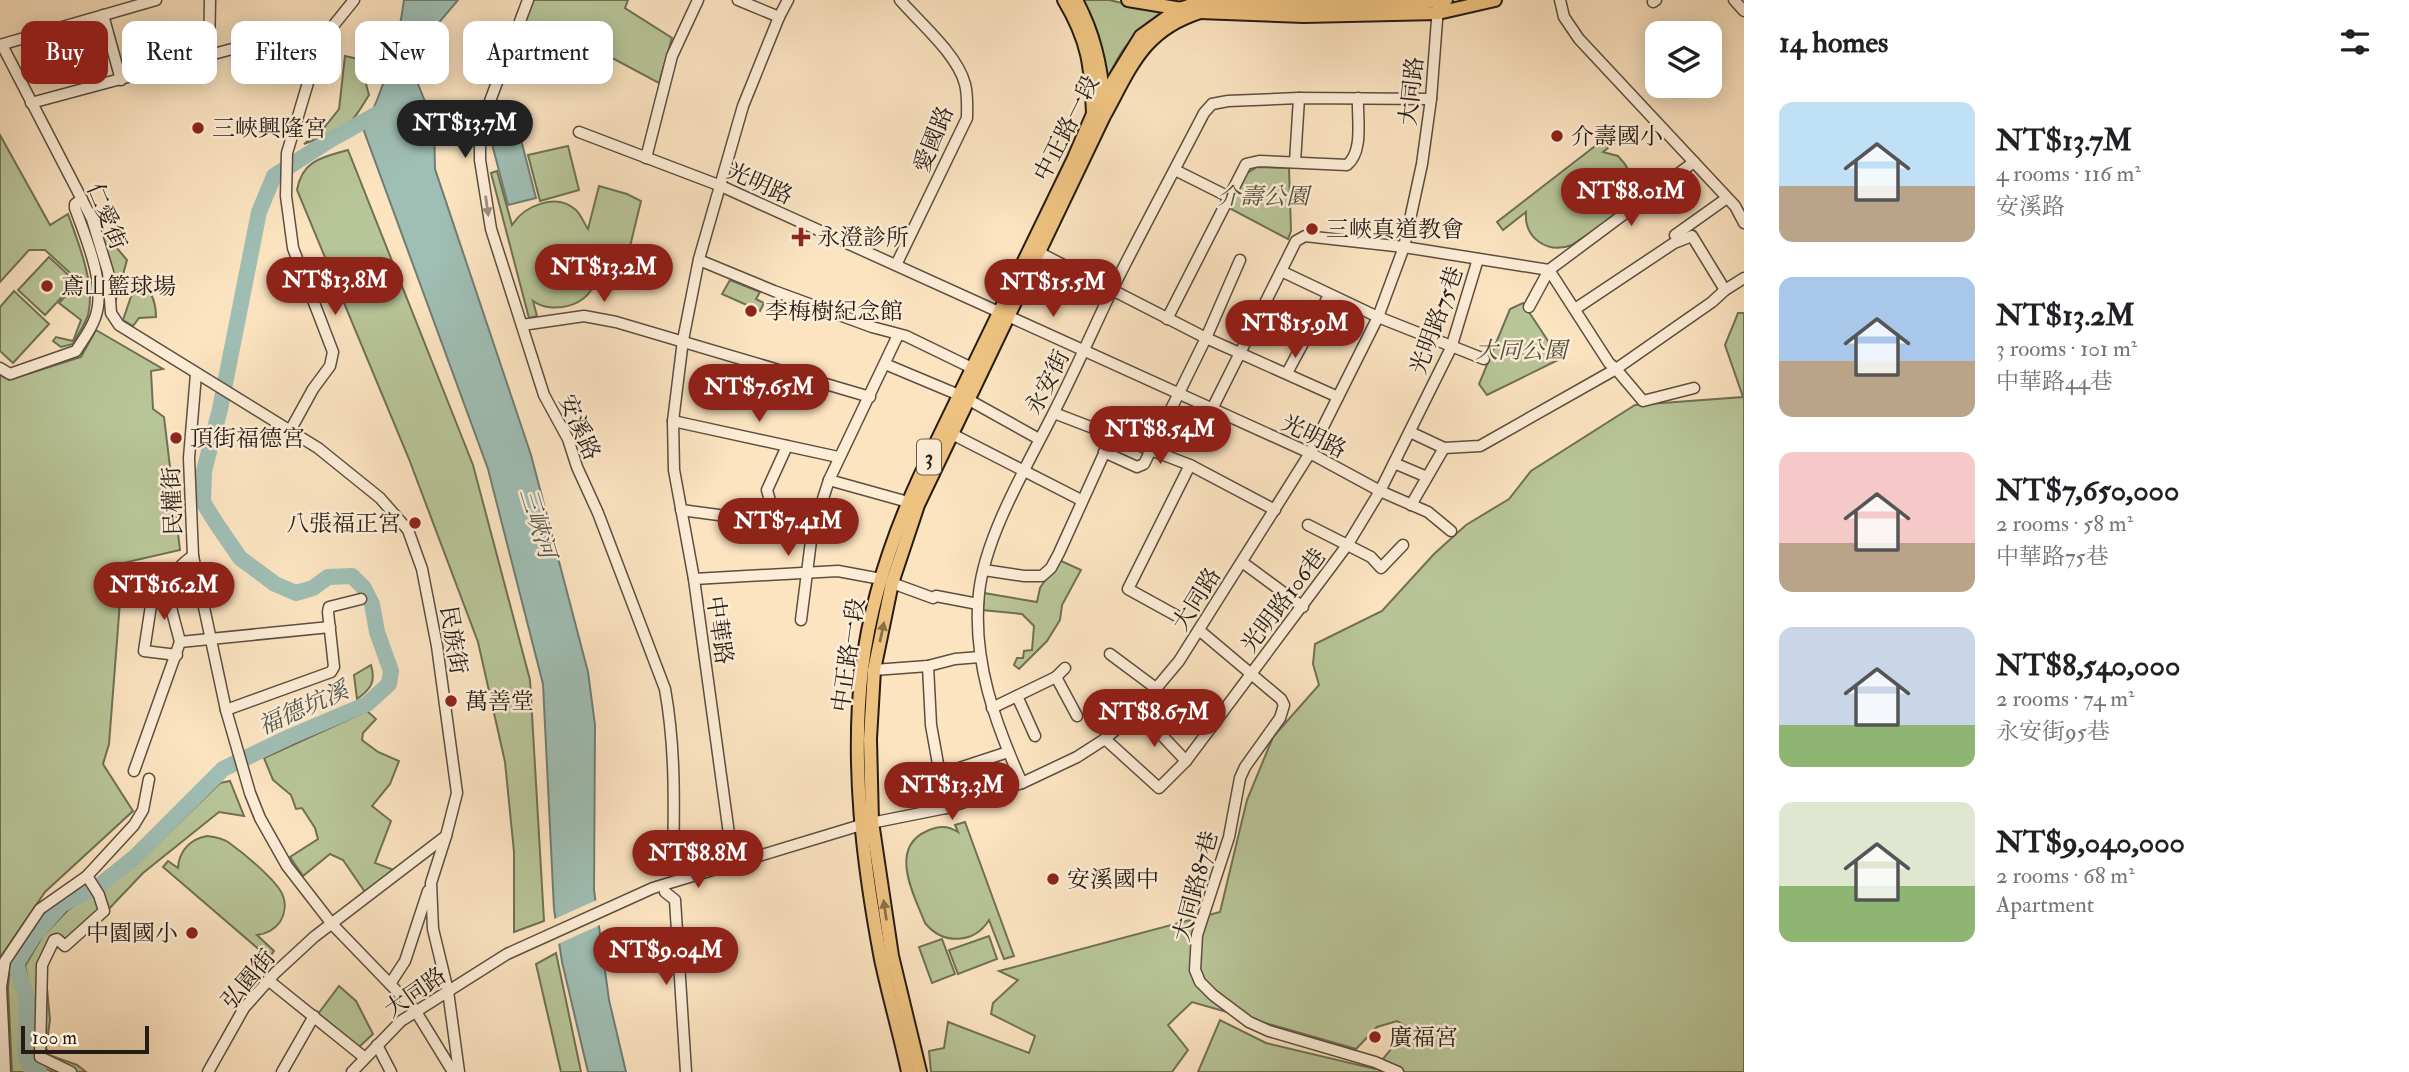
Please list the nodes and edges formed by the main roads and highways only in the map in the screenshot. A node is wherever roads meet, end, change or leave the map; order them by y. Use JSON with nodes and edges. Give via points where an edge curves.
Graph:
{"nodes":[{"id":1,"x":1064,"y":0,"type":"edge"},
{"id":2,"x":1076,"y":0,"type":"edge"},
{"id":3,"x":1128,"y":0,"type":"edge"},
{"id":4,"x":1189,"y":0,"type":"edge"},
{"id":5,"x":1495,"y":0,"type":"edge"},
{"id":6,"x":1356,"y":3,"type":"edge"},
{"id":7,"x":1440,"y":4,"type":"edge"},
{"id":8,"x":1202,"y":7,"type":"edge"},
{"id":9,"x":1177,"y":10,"type":"junction"},
{"id":10,"x":1103,"y":96,"type":"junction"},
{"id":11,"x":1098,"y":115,"type":"junction"},
{"id":12,"x":1048,"y":224,"type":"junction"},
{"id":13,"x":1004,"y":314,"type":"junction"},
{"id":14,"x":964,"y":398,"type":"junction"},
{"id":15,"x":886,"y":581,"type":"junction"},
{"id":16,"x":867,"y":823,"type":"junction"},
{"id":17,"x":908,"y":1072,"type":"edge"},
{"id":18,"x":920,"y":1072,"type":"edge"}],
"edges":[{"from":1,"to":11,"type":"main road","via":[[1089,56]]},
{"from":2,"to":10,"type":"main road","via":[[1096,46]]},
{"from":3,"to":9,"type":"main road"},
{"from":4,"to":8,"type":"main road"},
{"from":5,"to":7,"type":"main road","number":"3"},
{"from":6,"to":7,"type":"main road","number":"3"},
{"from":6,"to":8,"type":"main road","number":"3"},
{"from":7,"to":8,"type":"main road","number":"3","via":[[1304,16]]},
{"from":8,"to":9,"type":"main road","name":"中正路一段","number":"3"},
{"from":8,"to":11,"type":"main road","name":"中正路一段","number":"3","via":[[1148,43]]},
{"from":9,"to":10,"type":"main road","name":"中正路一段","number":"3","via":[[1141,36]]},
{"from":10,"to":11,"type":"main road","name":"中正路一段","number":"3"},
{"from":11,"to":12,"type":"main road","name":"中正路一段","number":"3"},
{"from":12,"to":13,"type":"main road","name":"中正路一段","number":"3"},
{"from":12,"to":13,"type":"main road","name":"中正路一段","number":"3","via":[[1040,253]]},
{"from":13,"to":14,"type":"main road","name":"中正路一段","number":"3"},
{"from":13,"to":14,"type":"main road","name":"中正路一段","number":"3","via":[[972,368]]},
{"from":14,"to":15,"type":"main road","name":"中正路一段","number":"3"},
{"from":14,"to":15,"type":"main road","name":"中正路一段","number":"3","via":[[908,502]]},
{"from":16,"to":15,"type":"main road","name":"中正路一段","number":"3","one_way":true,"via":[[874,670]]},
{"from":15,"to":16,"type":"main road","name":"中正路一段","number":"3","via":[[862,665],[859,700],[858,776]]},
{"from":16,"to":17,"type":"main road","name":"中正路一段","number":"3","via":[[881,958]]},
{"from":18,"to":16,"type":"main road","name":"中正路一段","number":"3","one_way":true}]}
